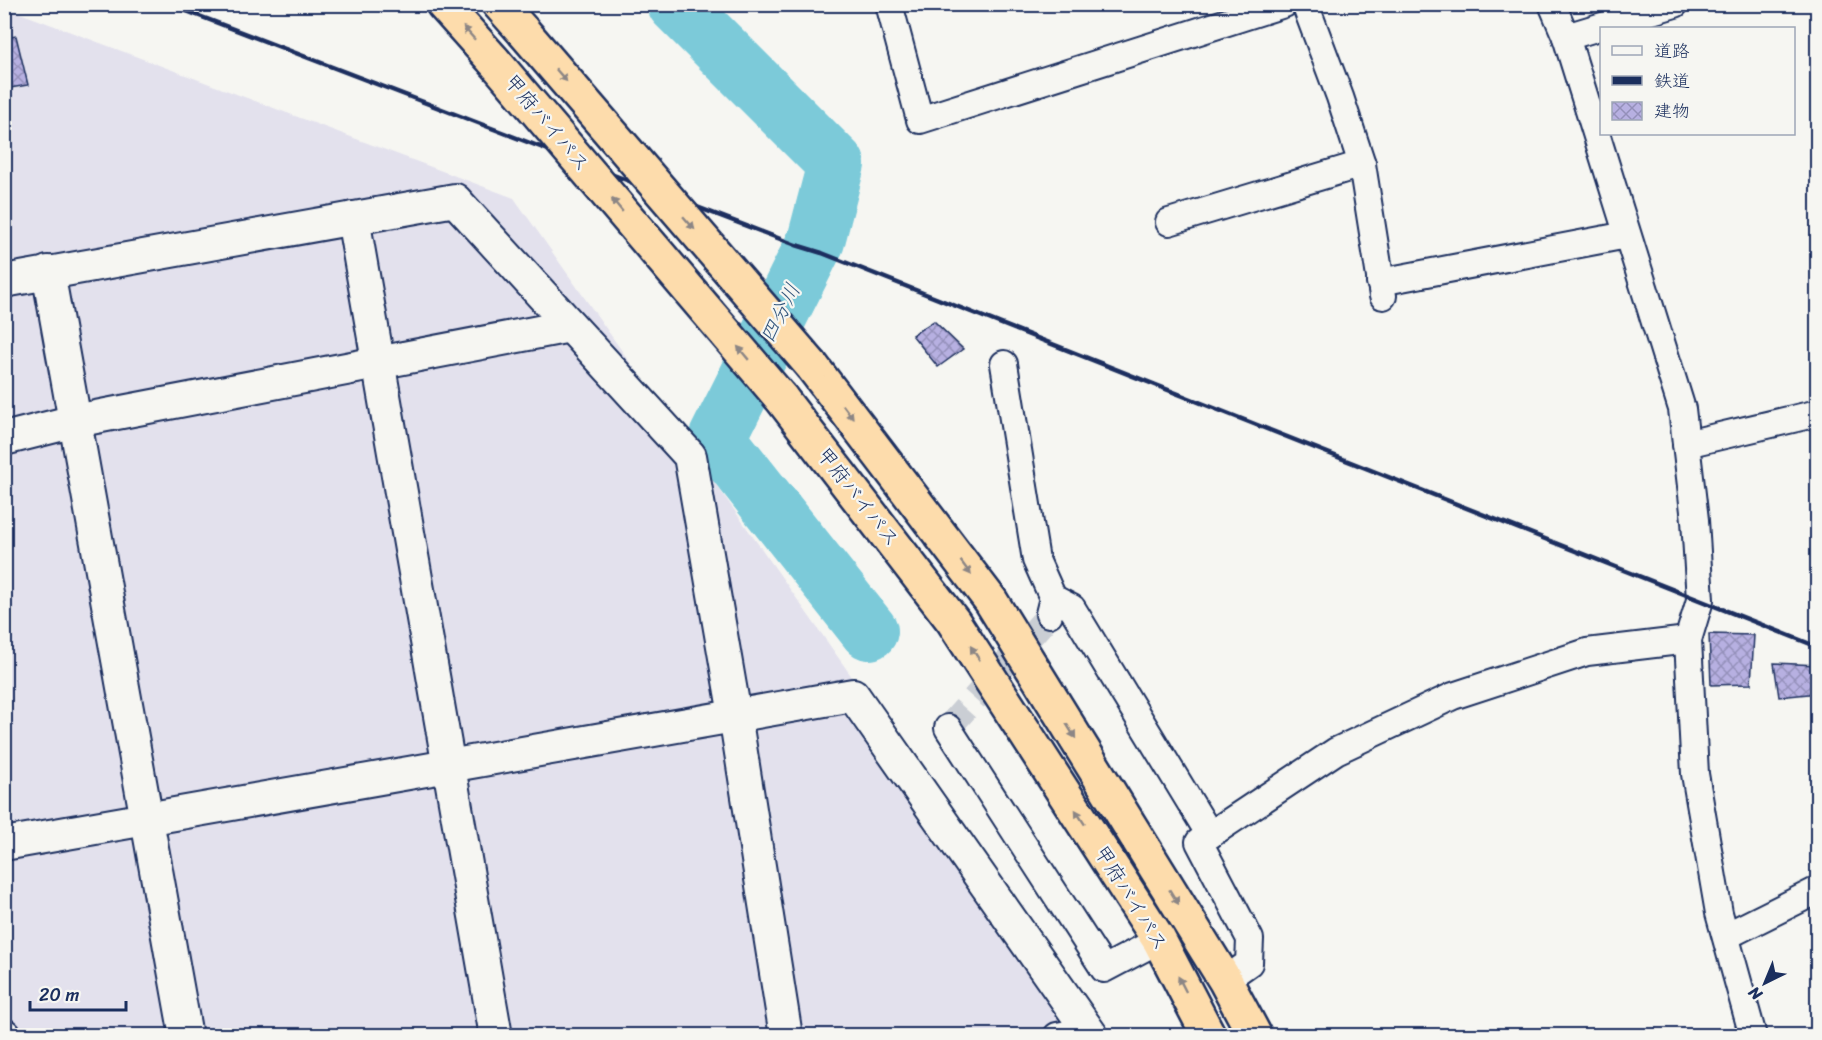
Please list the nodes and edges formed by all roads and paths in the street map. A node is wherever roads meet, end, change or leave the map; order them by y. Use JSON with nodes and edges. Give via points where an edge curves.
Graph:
{"nodes":[{"id":1,"x":443,"y":4,"type":"edge"},
{"id":2,"x":499,"y":4,"type":"edge"},
{"id":3,"x":889,"y":4,"type":"edge"},
{"id":4,"x":1284,"y":4,"type":"edge"},
{"id":5,"x":1305,"y":4,"type":"edge"},
{"id":6,"x":1552,"y":4,"type":"edge"},
{"id":7,"x":1675,"y":4,"type":"edge"},
{"id":8,"x":1566,"y":37,"type":"junction"},
{"id":9,"x":1362,"y":164,"type":"junction"},
{"id":10,"x":353,"y":218,"type":"junction"},
{"id":11,"x":1168,"y":222,"type":"dead end"},
{"id":12,"x":1627,"y":235,"type":"junction"},
{"id":13,"x":48,"y":272,"type":"junction"},
{"id":14,"x":4,"y":281,"type":"edge"},
{"id":15,"x":570,"y":326,"type":"junction"},
{"id":16,"x":377,"y":362,"type":"junction"},
{"id":17,"x":1004,"y":364,"type":"dead end"},
{"id":18,"x":1818,"y":413,"type":"edge"},
{"id":19,"x":75,"y":421,"type":"junction"},
{"id":20,"x":4,"y":439,"type":"edge"},
{"id":21,"x":1686,"y":444,"type":"junction"},
{"id":22,"x":1688,"y":640,"type":"junction"},
{"id":23,"x":735,"y":715,"type":"junction"},
{"id":24,"x":948,"y":728,"type":"dead end"},
{"id":25,"x":449,"y":766,"type":"junction"},
{"id":26,"x":147,"y":819,"type":"junction"},
{"id":27,"x":1210,"y":834,"type":"junction"},
{"id":28,"x":4,"y":844,"type":"edge"},
{"id":29,"x":1818,"y":890,"type":"edge"},
{"id":30,"x":1726,"y":936,"type":"junction"},
{"id":31,"x":1159,"y":940,"type":"junction"},
{"id":32,"x":1225,"y":980,"type":"junction"},
{"id":33,"x":1090,"y":1033,"type":"edge"},
{"id":34,"x":186,"y":1035,"type":"edge"},
{"id":35,"x":495,"y":1035,"type":"edge"},
{"id":36,"x":786,"y":1035,"type":"edge"},
{"id":37,"x":1057,"y":1035,"type":"edge"},
{"id":38,"x":1209,"y":1035,"type":"edge"},
{"id":39,"x":1255,"y":1035,"type":"edge"},
{"id":40,"x":1753,"y":1035,"type":"edge"}],
"edges":[{"from":31,"to":1,"type":"highway","name":"甲府バイパス","one_way":true,"bridge":true,"via":[[953,621],[781,398]]},
{"from":2,"to":32,"type":"highway","name":"甲府バイパス","one_way":true,"bridge":true,"via":[[812,366],[991,601]]},
{"from":3,"to":4,"type":"street","via":[[920,120]]},
{"from":5,"to":9,"type":"street"},
{"from":6,"to":8,"type":"street"},
{"from":7,"to":8,"type":"street"},
{"from":8,"to":12,"type":"street"},
{"from":9,"to":11,"type":"street"},
{"from":9,"to":12,"type":"street","via":[[1381,289]]},
{"from":10,"to":13,"type":"street"},
{"from":10,"to":15,"type":"street","via":[[455,200]]},
{"from":10,"to":16,"type":"street"},
{"from":12,"to":21,"type":"street","via":[[1682,409]]},
{"from":13,"to":14,"type":"street"},
{"from":13,"to":19,"type":"street"},
{"from":15,"to":16,"type":"street"},
{"from":15,"to":23,"type":"street","via":[[690,456]]},
{"from":16,"to":19,"type":"street"},
{"from":16,"to":25,"type":"street"},
{"from":17,"to":27,"type":"street","via":[[1036,560],[1051,607],[1072,608]]},
{"from":18,"to":21,"type":"street"},
{"from":19,"to":20,"type":"street"},
{"from":19,"to":26,"type":"street"},
{"from":21,"to":22,"type":"street","via":[[1700,600]]},
{"from":22,"to":27,"type":"street","via":[[1587,652],[1453,696],[1336,751]]},
{"from":22,"to":30,"type":"street","via":[[1695,774]]},
{"from":23,"to":25,"type":"street"},
{"from":23,"to":33,"type":"street","via":[[853,695]]},
{"from":23,"to":36,"type":"street"},
{"from":24,"to":31,"type":"street","via":[[1104,969]]},
{"from":25,"to":26,"type":"street"},
{"from":25,"to":35,"type":"street"},
{"from":26,"to":28,"type":"street"},
{"from":26,"to":34,"type":"street"},
{"from":27,"to":32,"type":"street","via":[[1199,842],[1250,939],[1250,963]]},
{"from":29,"to":30,"type":"street"},
{"from":30,"to":40,"type":"street"},
{"from":38,"to":31,"type":"highway","name":"甲府バイパス","one_way":true},
{"from":32,"to":39,"type":"highway","name":"甲府バイパス"},
{"from":33,"to":37,"type":"street"}]}
